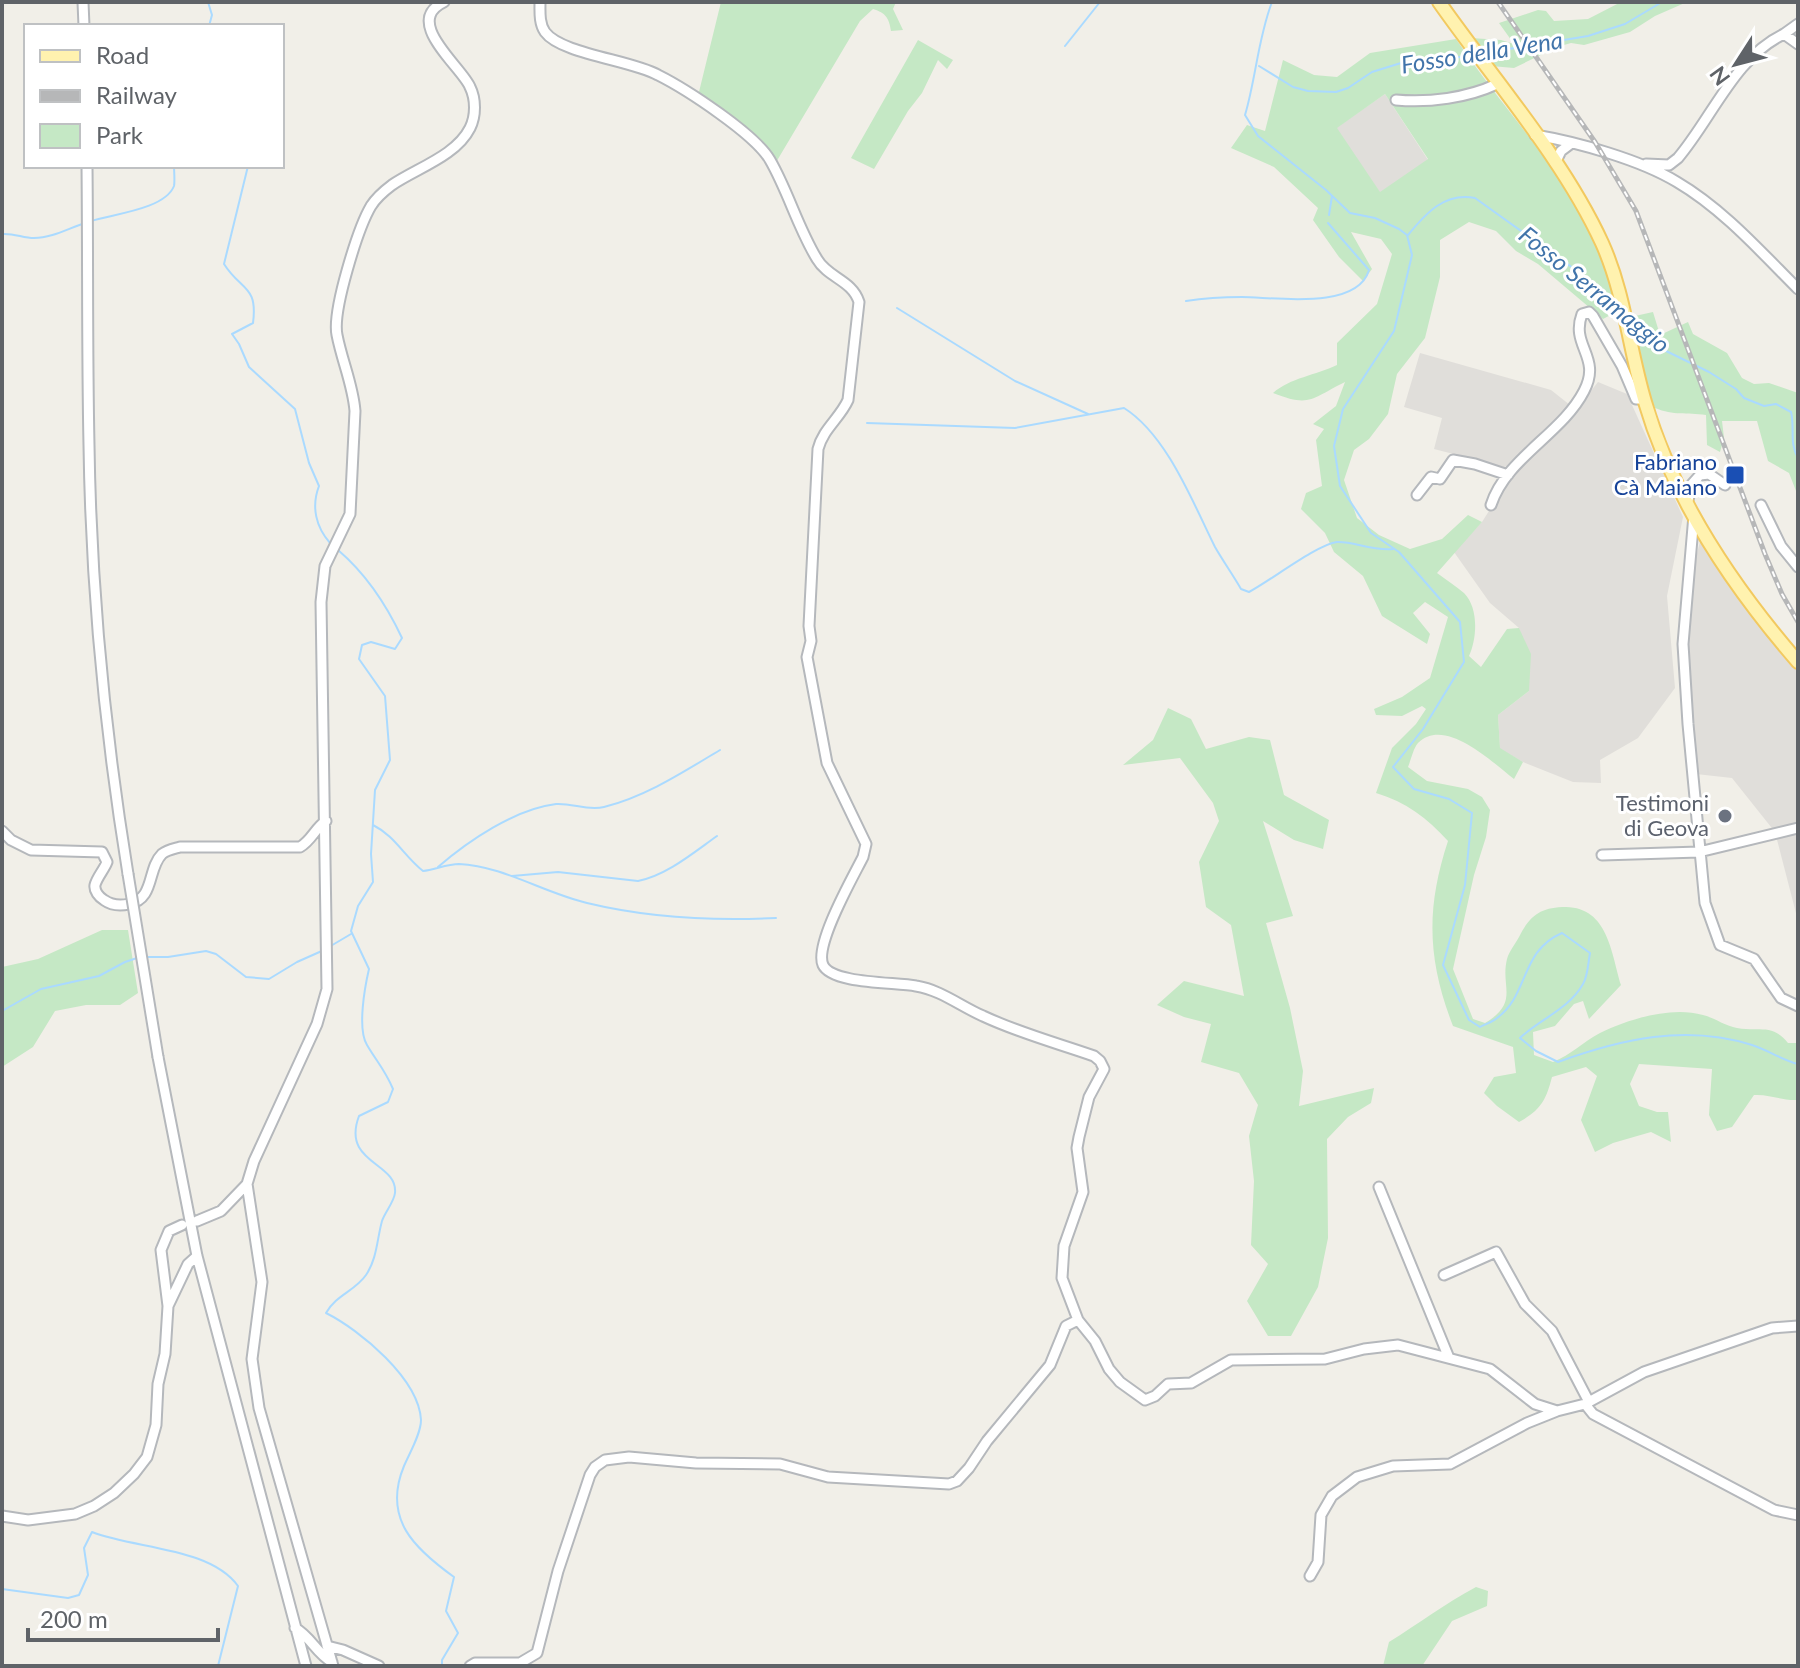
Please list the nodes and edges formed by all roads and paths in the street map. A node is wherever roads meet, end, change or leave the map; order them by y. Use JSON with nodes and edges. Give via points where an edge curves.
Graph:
{"nodes":[{"id":1,"x":83,"y":2,"type":"edge"},
{"id":2,"x":444,"y":2,"type":"edge"},
{"id":3,"x":540,"y":2,"type":"edge"},
{"id":4,"x":1439,"y":2,"type":"edge"},
{"id":5,"x":84,"y":24,"type":"edge"},
{"id":6,"x":1798,"y":24,"type":"edge"},
{"id":7,"x":1784,"y":34,"type":"junction"},
{"id":8,"x":1798,"y":44,"type":"edge"},
{"id":9,"x":1497,"y":84,"type":"junction"},
{"id":10,"x":1396,"y":100,"type":"dead end"},
{"id":11,"x":1535,"y":135,"type":"junction"},
{"id":12,"x":1571,"y":145,"type":"junction"},
{"id":13,"x":1544,"y":147,"type":"junction"},
{"id":14,"x":1555,"y":163,"type":"junction"},
{"id":15,"x":1638,"y":164,"type":"junction"},
{"id":16,"x":87,"y":168,"type":"edge"},
{"id":17,"x":1798,"y":289,"type":"edge"},
{"id":18,"x":1644,"y":399,"type":"junction"},
{"id":19,"x":1508,"y":475,"type":"junction"},
{"id":20,"x":1725,"y":485,"type":"dead end"},
{"id":21,"x":1417,"y":495,"type":"dead end"},
{"id":22,"x":1491,"y":505,"type":"dead end"},
{"id":23,"x":1761,"y":505,"type":"dead end"},
{"id":24,"x":1690,"y":510,"type":"junction"},
{"id":25,"x":1798,"y":567,"type":"edge"},
{"id":26,"x":1798,"y":662,"type":"edge"},
{"id":27,"x":326,"y":821,"type":"junction"},
{"id":28,"x":1798,"y":828,"type":"edge"},
{"id":29,"x":2,"y":831,"type":"edge"},
{"id":30,"x":1699,"y":852,"type":"junction"},
{"id":31,"x":1602,"y":855,"type":"dead end"},
{"id":32,"x":1798,"y":1006,"type":"edge"},
{"id":33,"x":247,"y":1184,"type":"junction"},
{"id":34,"x":1379,"y":1187,"type":"dead end"},
{"id":35,"x":197,"y":1221,"type":"dead end"},
{"id":36,"x":182,"y":1225,"type":"dead end"},
{"id":37,"x":197,"y":1256,"type":"junction"},
{"id":38,"x":1444,"y":1275,"type":"dead end"},
{"id":39,"x":168,"y":1306,"type":"junction"},
{"id":40,"x":1078,"y":1320,"type":"junction"},
{"id":41,"x":1798,"y":1326,"type":"edge"},
{"id":42,"x":1449,"y":1358,"type":"junction"},
{"id":43,"x":1587,"y":1403,"type":"junction"},
{"id":44,"x":1557,"y":1411,"type":"junction"},
{"id":45,"x":1798,"y":1515,"type":"edge"},
{"id":46,"x":2,"y":1516,"type":"edge"},
{"id":47,"x":1310,"y":1576,"type":"dead end"},
{"id":48,"x":295,"y":1628,"type":"junction"},
{"id":49,"x":327,"y":1646,"type":"junction"},
{"id":50,"x":332,"y":1664,"type":"edge"},
{"id":51,"x":306,"y":1666,"type":"edge"},
{"id":52,"x":379,"y":1666,"type":"edge"},
{"id":53,"x":470,"y":1666,"type":"edge"}],
"edges":[{"from":1,"to":5,"type":"street"},
{"from":2,"to":27,"type":"street","via":[[432,13],[434,37],[470,85],[470,128],[456,145],[393,185],[372,205],[336,320],[355,411],[352,497],[347,524],[325,566],[321,602]]},
{"from":3,"to":40,"type":"street","via":[[541,24],[559,43],[647,69],[752,139],[770,159],[819,263],[856,293],[848,400],[818,449],[807,657],[827,763],[866,844],[821,957],[826,970],[837,977],[927,988],[1100,1061],[1104,1069],[1089,1097],[1077,1148],[1083,1192],[1064,1246],[1065,1288]]},
{"from":4,"to":9,"type":"main road"},
{"from":6,"to":7,"type":"street"},
{"from":7,"to":8,"type":"street"},
{"from":7,"to":15,"type":"street","via":[[1744,65],[1678,158],[1669,165]]},
{"from":9,"to":10,"type":"street","via":[[1458,96]]},
{"from":9,"to":11,"type":"main road"},
{"from":11,"to":12,"type":"street"},
{"from":11,"to":13,"type":"main road"},
{"from":12,"to":13,"type":"street"},
{"from":12,"to":14,"type":"street"},
{"from":12,"to":15,"type":"street"},
{"from":13,"to":14,"type":"main road"},
{"from":14,"to":18,"type":"main road","via":[[1593,223],[1615,276]]},
{"from":15,"to":17,"type":"street","via":[[1679,182]]},
{"from":16,"to":37,"type":"street","bridge":true,"via":[[89,448],[99,635],[116,804]]},
{"from":18,"to":19,"type":"street","via":[[1636,399],[1615,354],[1586,312],[1580,333],[1591,377],[1574,408]]},
{"from":18,"to":24,"type":"main road"},
{"from":19,"to":21,"type":"street","via":[[1453,460],[1440,479],[1431,477]]},
{"from":19,"to":22,"type":"street"},
{"from":20,"to":24,"type":"street","via":[[1709,474],[1700,475],[1692,484]]},
{"from":23,"to":25,"type":"street"},
{"from":24,"to":26,"type":"main road"},
{"from":24,"to":30,"type":"street","via":[[1683,644]]},
{"from":27,"to":29,"type":"street","via":[[300,847],[169,850],[157,862],[143,896],[126,905],[109,903],[95,890],[107,862],[102,852],[31,850]]},
{"from":27,"to":33,"type":"street","via":[[324,1006]]},
{"from":28,"to":30,"type":"street"},
{"from":30,"to":31,"type":"street"},
{"from":30,"to":32,"type":"street","via":[[1705,903],[1720,945],[1754,959],[1781,998]]},
{"from":33,"to":35,"type":"street","via":[[221,1211]]},
{"from":33,"to":49,"type":"street","via":[[262,1282],[252,1359],[259,1408]]},
{"from":34,"to":42,"type":"street"},
{"from":36,"to":39,"type":"street","via":[[169,1231],[161,1250]]},
{"from":37,"to":39,"type":"street"},
{"from":37,"to":48,"type":"street"},
{"from":38,"to":43,"type":"street","via":[[1496,1252],[1525,1304],[1552,1331]]},
{"from":39,"to":46,"type":"street","via":[[153,1441],[134,1474],[114,1493],[75,1514],[28,1520]]},
{"from":40,"to":42,"type":"street","via":[[1109,1369],[1145,1400],[1168,1384],[1191,1383],[1242,1358],[1325,1359],[1398,1345]]},
{"from":40,"to":53,"type":"street","via":[[1066,1326],[1050,1365],[969,1468],[949,1484],[828,1477],[780,1464],[605,1460],[590,1475],[537,1653],[520,1663]]},
{"from":41,"to":43,"type":"street","via":[[1772,1328],[1644,1372]]},
{"from":42,"to":44,"type":"street","via":[[1490,1369],[1535,1404]]},
{"from":43,"to":44,"type":"street"},
{"from":43,"to":45,"type":"street","via":[[1593,1414],[1774,1510]]},
{"from":44,"to":47,"type":"street","via":[[1450,1464],[1393,1466],[1357,1477],[1332,1496],[1321,1515],[1318,1562]]},
{"from":48,"to":50,"type":"street"},
{"from":48,"to":51,"type":"street"},
{"from":49,"to":50,"type":"street"},
{"from":49,"to":52,"type":"street"}]}
